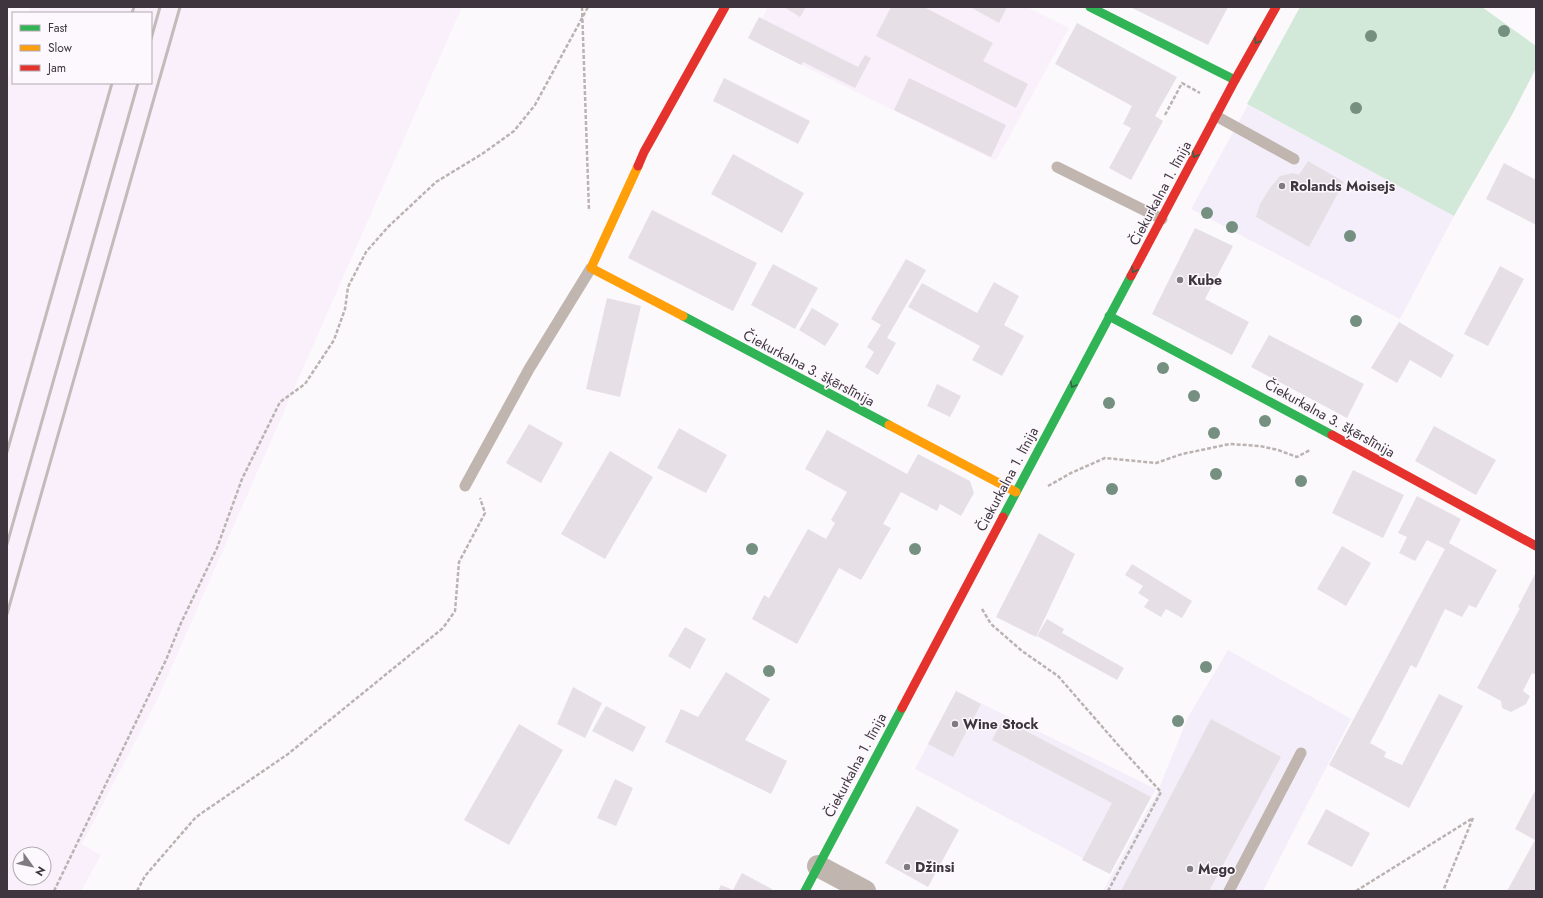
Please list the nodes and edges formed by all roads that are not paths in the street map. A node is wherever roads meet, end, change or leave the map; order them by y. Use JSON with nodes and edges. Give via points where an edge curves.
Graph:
{"nodes":[{"id":1,"x":725,"y":7,"type":"edge"},
{"id":2,"x":1090,"y":7,"type":"edge"},
{"id":3,"x":1276,"y":7,"type":"edge"},
{"id":4,"x":1235,"y":80,"type":"junction"},
{"id":5,"x":1216,"y":116,"type":"junction"},
{"id":6,"x":1294,"y":159,"type":"dead end"},
{"id":7,"x":1057,"y":167,"type":"dead end"},
{"id":8,"x":1162,"y":219,"type":"junction"},
{"id":9,"x":591,"y":268,"type":"junction"},
{"id":10,"x":1110,"y":316,"type":"junction"},
{"id":11,"x":465,"y":486,"type":"dead end"},
{"id":12,"x":1016,"y":492,"type":"junction"},
{"id":13,"x":1536,"y":546,"type":"edge"},
{"id":14,"x":1301,"y":753,"type":"dead end"},
{"id":15,"x":818,"y":866,"type":"junction"},
{"id":16,"x":805,"y":891,"type":"edge"},
{"id":17,"x":865,"y":891,"type":"edge"},
{"id":18,"x":1229,"y":891,"type":"edge"}],
"edges":[{"from":1,"to":9,"type":"street","via":[[644,152]]},
{"from":2,"to":4,"type":"street"},
{"from":3,"to":4,"type":"street","name":"Čiekurkalna 1. līnija","one_way":true},
{"from":4,"to":5,"type":"street","name":"Čiekurkalna 1. līnija"},
{"from":5,"to":6,"type":"lane"},
{"from":5,"to":8,"type":"street","name":"Čiekurkalna 1. līnija","one_way":true},
{"from":7,"to":8,"type":"lane"},
{"from":8,"to":10,"type":"street","name":"Čiekurkalna 1. līnija","one_way":true},
{"from":9,"to":11,"type":"lane","via":[[529,369]]},
{"from":9,"to":12,"type":"street","name":"Čiekurkalna 3. šķērslīnija"},
{"from":10,"to":12,"type":"street","name":"Čiekurkalna 1. līnija","one_way":true},
{"from":10,"to":13,"type":"street","name":"Čiekurkalna 3. šķērslīnija"},
{"from":12,"to":15,"type":"street","name":"Čiekurkalna 1. līnija"},
{"from":14,"to":18,"type":"lane"},
{"from":15,"to":16,"type":"street","name":"Čiekurkalna 1. līnija"},
{"from":15,"to":17,"type":"street"}]}
